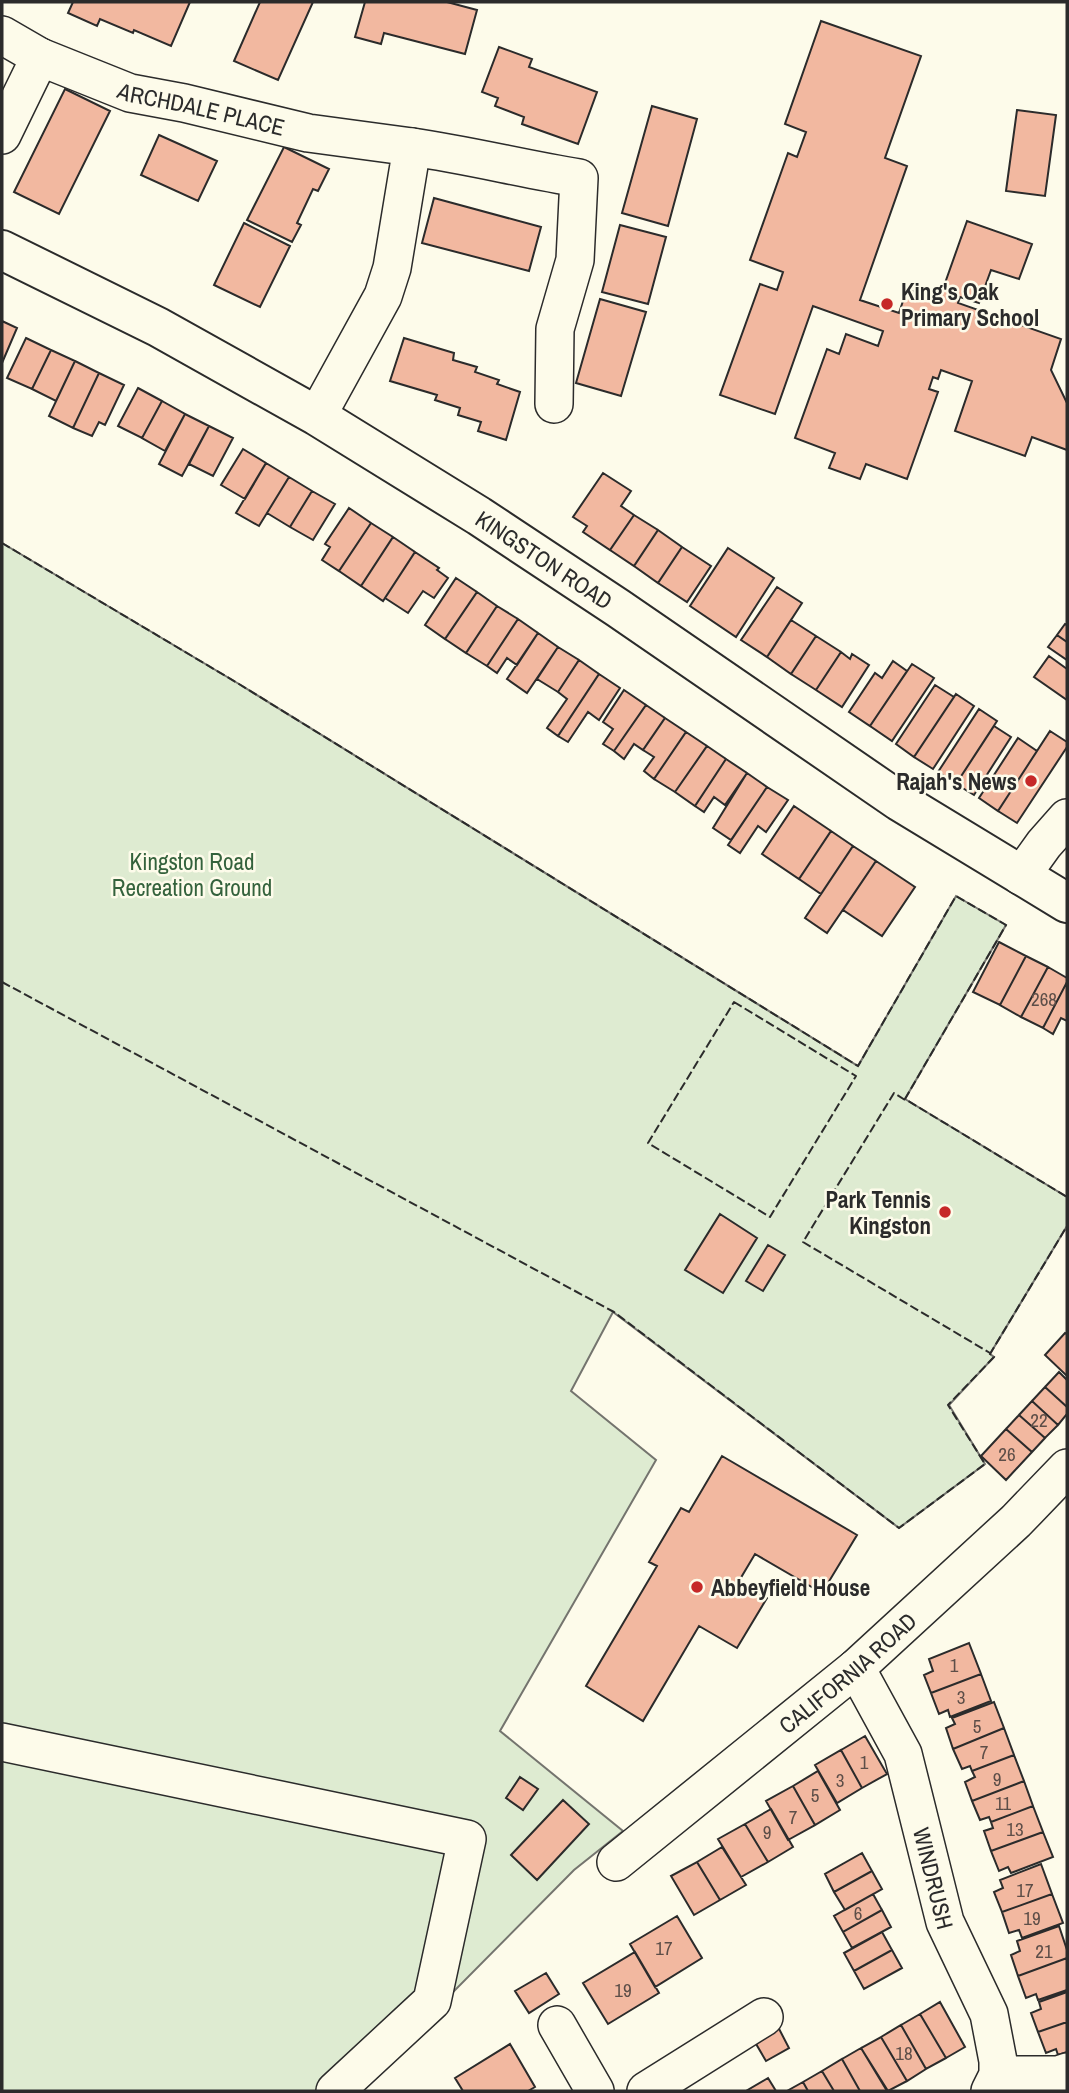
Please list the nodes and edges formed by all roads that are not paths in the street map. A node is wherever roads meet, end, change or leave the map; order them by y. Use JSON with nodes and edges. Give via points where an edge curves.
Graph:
{"nodes":[{"id":1,"x":2,"y":36,"type":"edge"},
{"id":2,"x":40,"y":57,"type":"junction"},
{"id":3,"x":2,"y":135,"type":"edge"},
{"id":4,"x":412,"y":147,"type":"junction"},
{"id":5,"x":2,"y":250,"type":"edge"},
{"id":6,"x":554,"y":404,"type":"dead end"},
{"id":7,"x":317,"y":416,"type":"junction"},
{"id":8,"x":1067,"y":818,"type":"edge"},
{"id":9,"x":1021,"y":876,"type":"junction"},
{"id":10,"x":1067,"y":903,"type":"edge"},
{"id":11,"x":1067,"y":1468,"type":"edge"},
{"id":12,"x":856,"y":1668,"type":"junction"},
{"id":13,"x":2,"y":1742,"type":"edge"},
{"id":14,"x":616,"y":1862,"type":"dead end"},
{"id":15,"x":764,"y":2017,"type":"dead end"},
{"id":16,"x":557,"y":2025,"type":"dead end"},
{"id":17,"x":1067,"y":2071,"type":"edge"},
{"id":18,"x":994,"y":2083,"type":"edge"},
{"id":19,"x":335,"y":2091,"type":"edge"},
{"id":20,"x":595,"y":2091,"type":"edge"},
{"id":21,"x":646,"y":2091,"type":"edge"}],
"edges":[{"from":1,"to":2,"type":"street","name":"ARCHDALE PLACE"},
{"from":2,"to":3,"type":"street"},
{"from":2,"to":4,"type":"street","name":"ARCHDALE PLACE","via":[[130,93],[308,133]]},
{"from":4,"to":6,"type":"street","name":"ARCHDALE PLACE","via":[[579,178],[575,260],[555,329]]},
{"from":4,"to":7,"type":"street","via":[[383,296]]},
{"from":5,"to":7,"type":"main road","name":"KINGSTON ROAD","via":[[158,327]]},
{"from":7,"to":9,"type":"main road","name":"KINGSTON ROAD","via":[[479,516],[899,801]]},
{"from":8,"to":9,"type":"street"},
{"from":9,"to":10,"type":"main road","name":"KINGSTON ROAD"},
{"from":11,"to":12,"type":"street","name":"CALIFORNIA ROAD"},
{"from":12,"to":14,"type":"street","name":"CALIFORNIA ROAD"},
{"from":12,"to":18,"type":"street","name":"WINDRUSH","via":[[903,1754],[945,1923],[989,2014],[998,2061]]},
{"from":13,"to":19,"type":"street","via":[[467,1839],[432,2001]]},
{"from":15,"to":21,"type":"street"},
{"from":16,"to":20,"type":"street"},
{"from":17,"to":18,"type":"street"}]}
